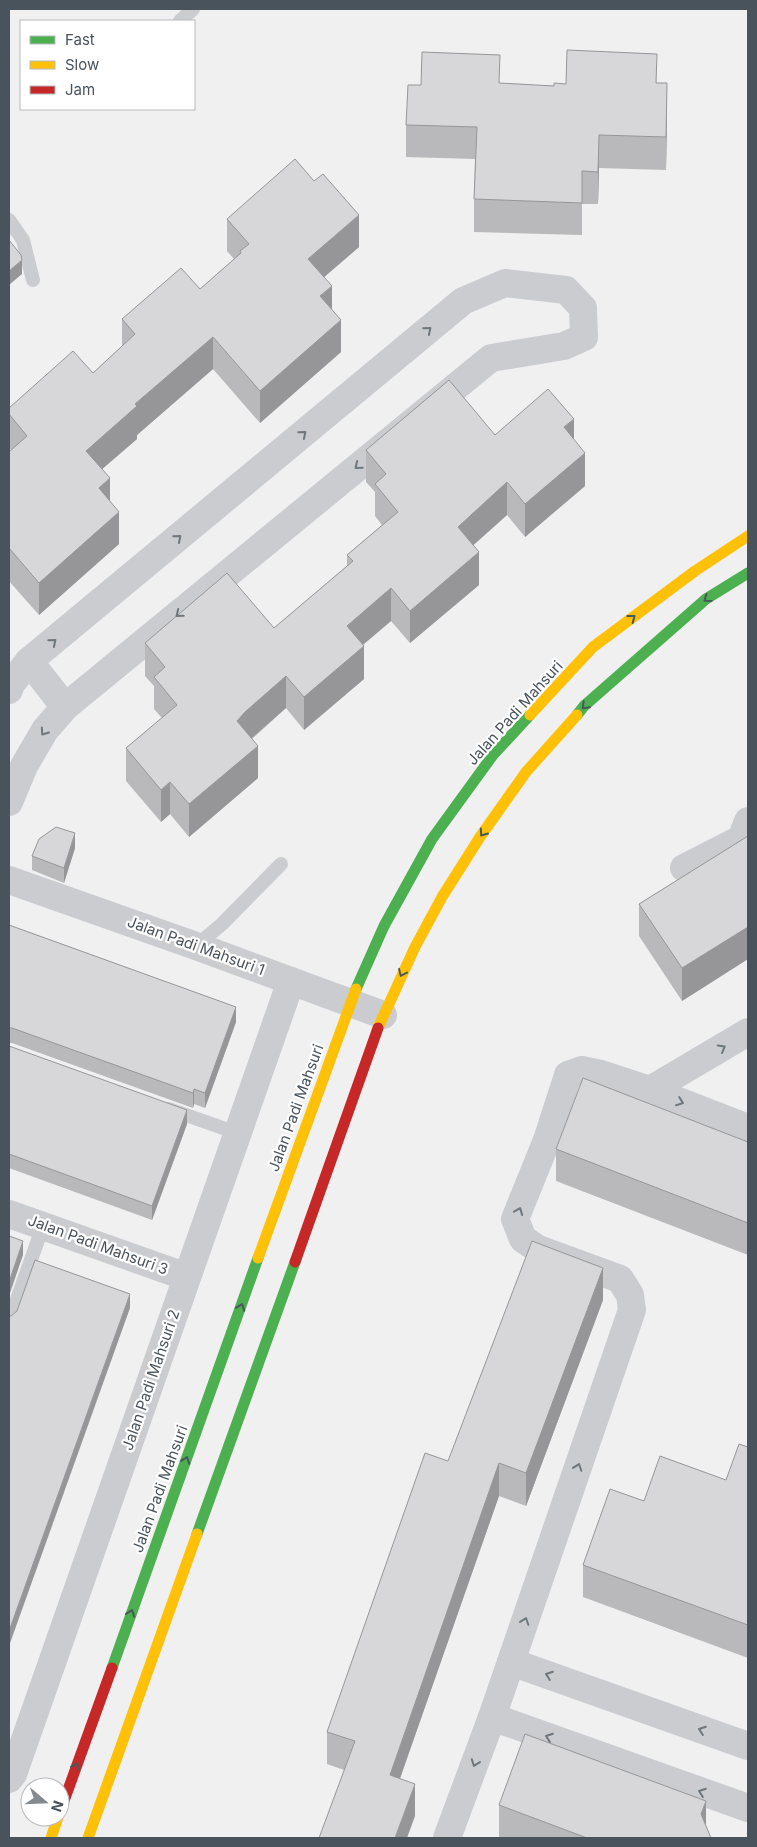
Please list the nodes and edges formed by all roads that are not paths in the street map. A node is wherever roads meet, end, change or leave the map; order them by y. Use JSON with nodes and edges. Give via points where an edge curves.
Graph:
{"nodes":[{"id":1,"x":193,"y":9,"type":"edge"},
{"id":2,"x":181,"y":20,"type":"edge"},
{"id":3,"x":9,"y":220,"type":"edge"},
{"id":4,"x":33,"y":280,"type":"dead end"},
{"id":5,"x":748,"y":536,"type":"edge"},
{"id":6,"x":748,"y":573,"type":"edge"},
{"id":7,"x":29,"y":661,"type":"junction"},
{"id":8,"x":9,"y":690,"type":"edge"},
{"id":9,"x":65,"y":708,"type":"junction"},
{"id":10,"x":9,"y":802,"type":"edge"},
{"id":11,"x":748,"y":821,"type":"edge"},
{"id":12,"x":282,"y":864,"type":"dead end"},
{"id":13,"x":684,"y":868,"type":"dead end"},
{"id":14,"x":9,"y":880,"type":"edge"},
{"id":15,"x":196,"y":946,"type":"junction"},
{"id":16,"x":291,"y":981,"type":"junction"},
{"id":17,"x":350,"y":1002,"type":"junction"},
{"id":18,"x":383,"y":1015,"type":"junction"},
{"id":19,"x":748,"y":1032,"type":"edge"},
{"id":20,"x":650,"y":1090,"type":"junction"},
{"id":21,"x":155,"y":1104,"type":"edge"},
{"id":22,"x":748,"y":1128,"type":"edge"},
{"id":23,"x":237,"y":1133,"type":"junction"},
{"id":24,"x":9,"y":1214,"type":"edge"},
{"id":25,"x":43,"y":1226,"type":"junction"},
{"id":26,"x":187,"y":1277,"type":"junction"},
{"id":27,"x":9,"y":1322,"type":"edge"},
{"id":28,"x":511,"y":1662,"type":"junction"},
{"id":29,"x":492,"y":1717,"type":"junction"},
{"id":30,"x":748,"y":1746,"type":"edge"},
{"id":31,"x":9,"y":1779,"type":"edge"},
{"id":32,"x":70,"y":1784,"type":"edge"},
{"id":33,"x":748,"y":1808,"type":"edge"},
{"id":34,"x":88,"y":1838,"type":"edge"},
{"id":35,"x":447,"y":1838,"type":"edge"}],
"edges":[{"from":1,"to":2,"type":"lane"},
{"from":3,"to":4,"type":"lane","via":[[23,240]]},
{"from":17,"to":5,"type":"main road","name":"Jalan Padi Mahsuri","one_way":true,"via":[[384,926],[432,840],[493,755],[593,648],[694,571]]},
{"from":6,"to":18,"type":"main road","one_way":true,"via":[[706,599],[584,706],[526,772],[442,897],[414,947]]},
{"from":7,"to":8,"type":"street"},
{"from":7,"to":9,"type":"street"},
{"from":7,"to":9,"type":"street","one_way":true,"via":[[463,301],[505,283],[566,290],[583,308],[584,337],[564,346],[491,358]]},
{"from":9,"to":10,"type":"street","one_way":true,"via":[[40,737]]},
{"from":11,"to":13,"type":"street","via":[[741,839]]},
{"from":12,"to":15,"type":"lane"},
{"from":14,"to":15,"type":"street","name":"Jalan Padi Mahsuri 1"},
{"from":15,"to":16,"type":"street","name":"Jalan Padi Mahsuri 1"},
{"from":16,"to":17,"type":"street","name":"Jalan Padi Mahsuri 1"},
{"from":16,"to":23,"type":"street","name":"Jalan Padi Mahsuri 2"},
{"from":17,"to":18,"type":"street","name":"Jalan Padi Mahsuri 1"},
{"from":32,"to":17,"type":"main road","name":"Jalan Padi Mahsuri","one_way":true},
{"from":18,"to":34,"type":"main road"},
{"from":20,"to":19,"type":"street","one_way":true},
{"from":20,"to":22,"type":"street","one_way":true},
{"from":28,"to":20,"type":"street","one_way":true,"via":[[632,1310],[630,1295],[620,1279],[538,1249],[523,1239],[515,1219],[547,1140],[568,1075],[582,1070]]},
{"from":21,"to":23,"type":"lane"},
{"from":23,"to":26,"type":"street","name":"Jalan Padi Mahsuri 2"},
{"from":24,"to":25,"type":"street","name":"Jalan Padi Mahsuri 3"},
{"from":25,"to":26,"type":"street","name":"Jalan Padi Mahsuri 3"},
{"from":25,"to":27,"type":"lane"},
{"from":26,"to":31,"type":"street","name":"Jalan Padi Mahsuri 2"},
{"from":28,"to":29,"type":"street"},
{"from":30,"to":28,"type":"street","one_way":true},
{"from":33,"to":29,"type":"street","one_way":true},
{"from":29,"to":35,"type":"street","one_way":true}]}
